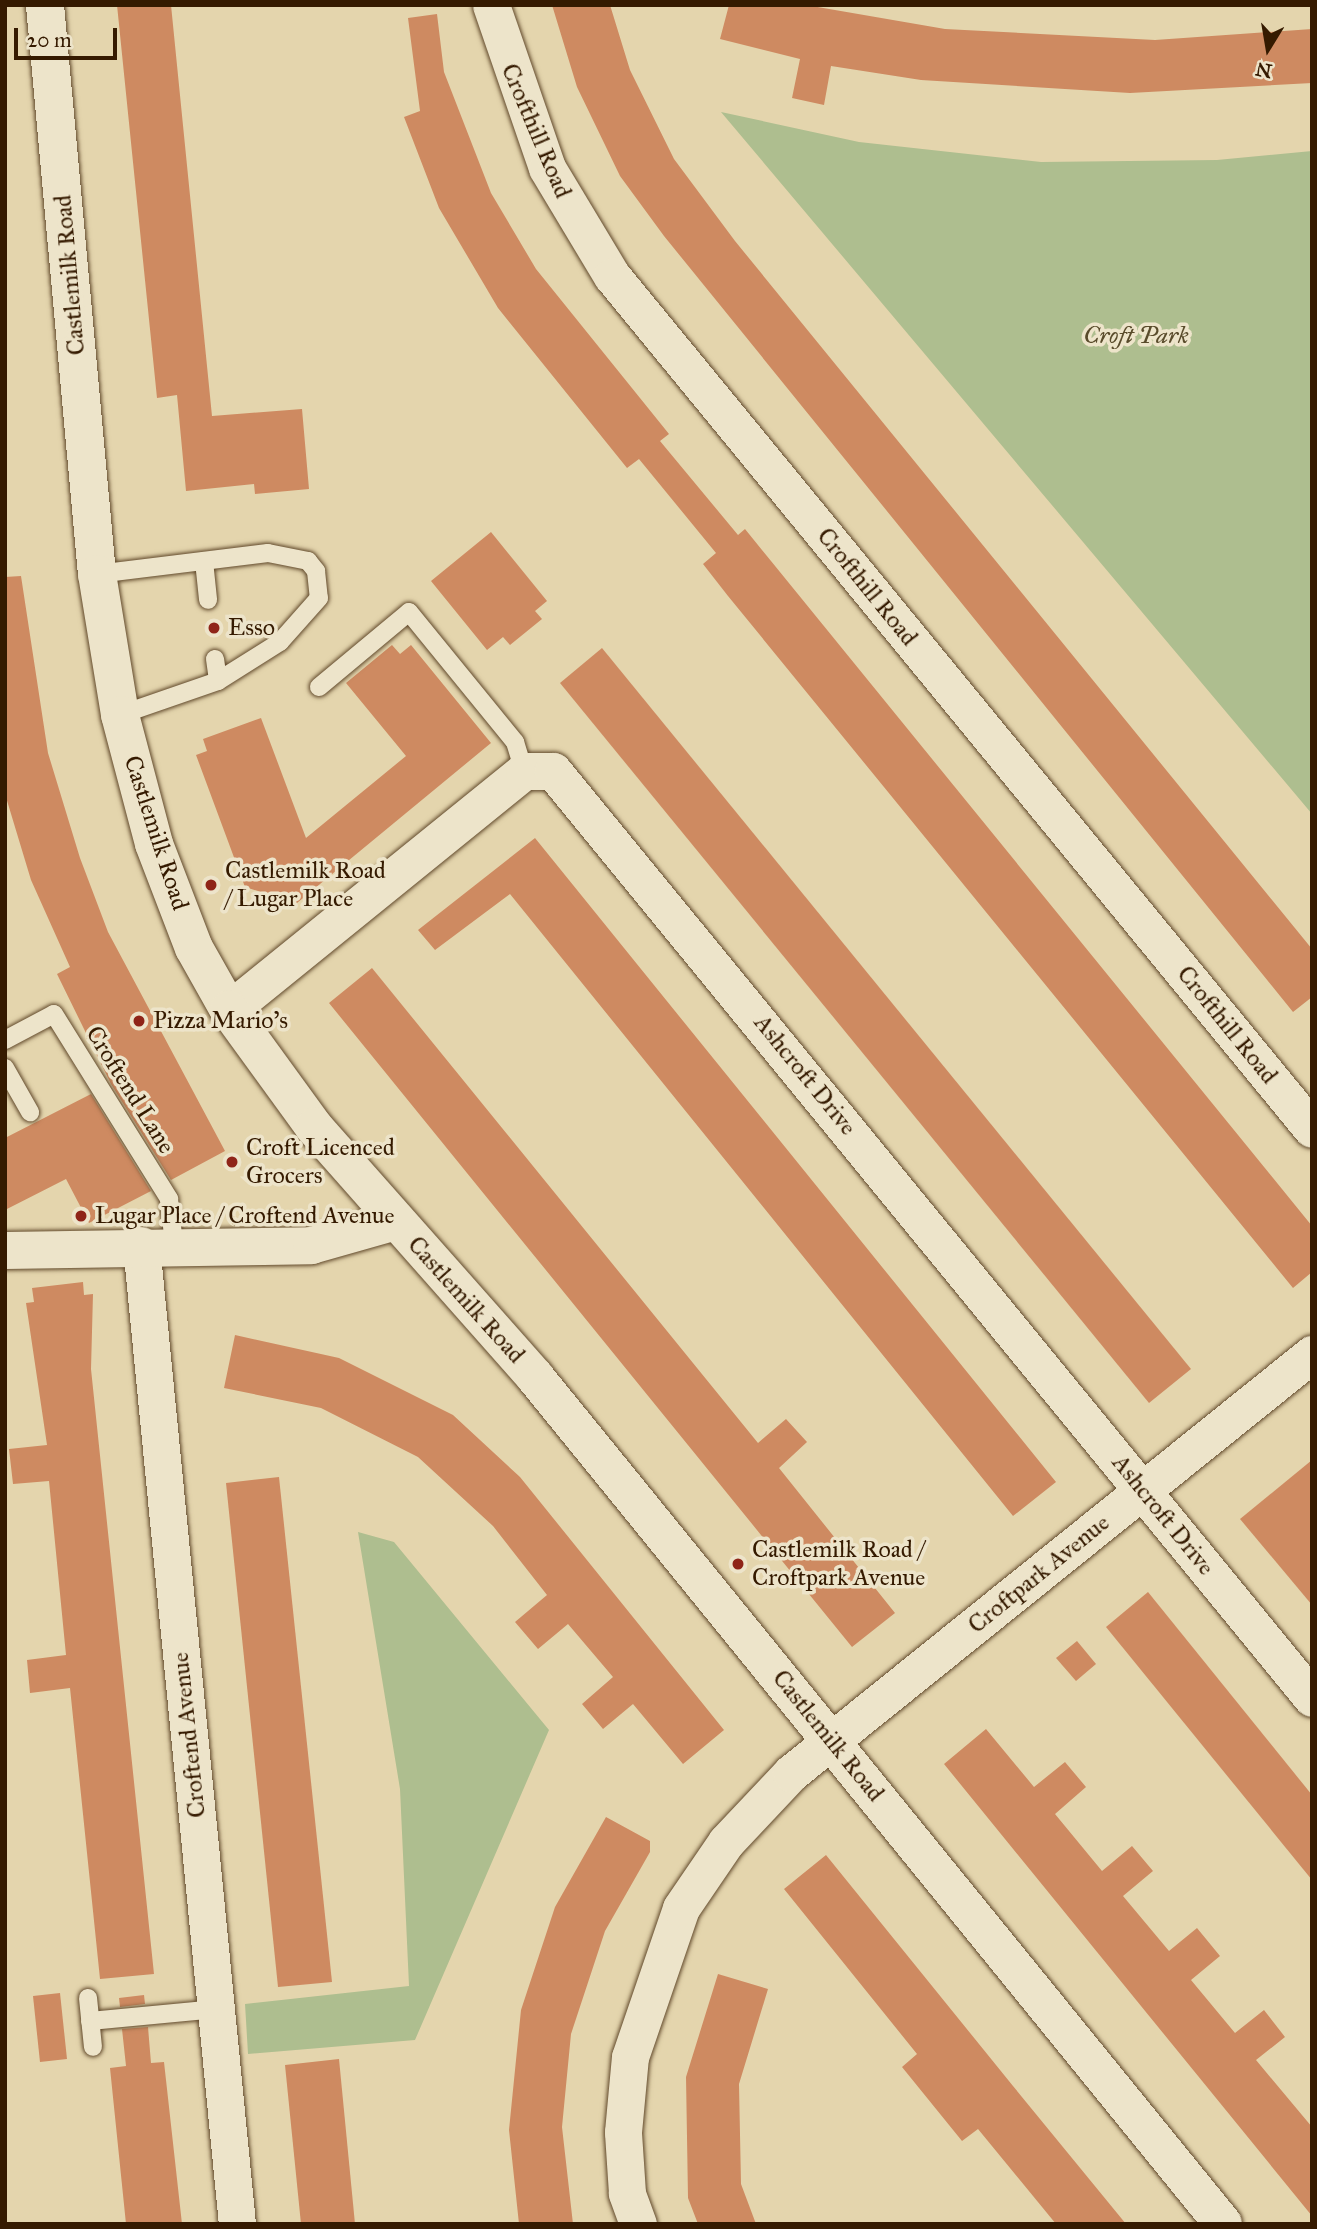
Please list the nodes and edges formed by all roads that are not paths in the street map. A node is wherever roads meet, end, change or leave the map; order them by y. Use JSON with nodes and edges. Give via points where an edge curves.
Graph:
{"nodes":[{"id":1,"x":46,"y":5,"type":"edge"},
{"id":2,"x":491,"y":5,"type":"edge"},
{"id":3,"x":204,"y":561,"type":"junction"},
{"id":4,"x":97,"y":574,"type":"junction"},
{"id":5,"x":208,"y":600,"type":"dead end"},
{"id":6,"x":215,"y":659,"type":"dead end"},
{"id":7,"x":218,"y":681,"type":"junction"},
{"id":8,"x":319,"y":687,"type":"dead end"},
{"id":9,"x":120,"y":715,"type":"junction"},
{"id":10,"x":524,"y":771,"type":"junction"},
{"id":11,"x":229,"y":1010,"type":"junction"},
{"id":12,"x":5,"y":1040,"type":"edge"},
{"id":13,"x":5,"y":1068,"type":"edge"},
{"id":14,"x":30,"y":1112,"type":"dead end"},
{"id":15,"x":1312,"y":1129,"type":"edge"},
{"id":16,"x":395,"y":1222,"type":"junction"},
{"id":17,"x":157,"y":1245,"type":"junction"},
{"id":18,"x":5,"y":1250,"type":"edge"},
{"id":19,"x":1312,"y":1354,"type":"edge"},
{"id":20,"x":1144,"y":1490,"type":"junction"},
{"id":21,"x":1312,"y":1698,"type":"edge"},
{"id":22,"x":831,"y":1740,"type":"junction"},
{"id":23,"x":88,"y":1998,"type":"dead end"},
{"id":24,"x":216,"y":2009,"type":"junction"},
{"id":25,"x":90,"y":2021,"type":"junction"},
{"id":26,"x":93,"y":2048,"type":"dead end"},
{"id":27,"x":237,"y":2224,"type":"edge"},
{"id":28,"x":638,"y":2224,"type":"edge"},
{"id":29,"x":1223,"y":2224,"type":"edge"}],
"edges":[{"from":1,"to":4,"type":"street","name":"Castlemilk Road"},
{"from":2,"to":15,"type":"street","name":"Crofthill Road","via":[[547,168],[612,276]]},
{"from":3,"to":4,"type":"lane"},
{"from":3,"to":5,"type":"lane"},
{"from":3,"to":7,"type":"lane","via":[[288,555],[316,571],[319,598],[303,620]]},
{"from":4,"to":9,"type":"street","name":"Castlemilk Road"},
{"from":6,"to":7,"type":"lane"},
{"from":7,"to":9,"type":"lane"},
{"from":8,"to":10,"type":"lane","via":[[409,612],[515,743]]},
{"from":9,"to":11,"type":"street","name":"Castlemilk Road","via":[[154,844],[194,948]]},
{"from":10,"to":11,"type":"street"},
{"from":10,"to":20,"type":"street","name":"Ashcroft Drive","via":[[553,771],[573,792]]},
{"from":11,"to":16,"type":"street","name":"Castlemilk Road","via":[[314,1126]]},
{"from":12,"to":17,"type":"lane","name":"Croftend Lane","via":[[54,1014],[169,1199]]},
{"from":13,"to":14,"type":"lane"},
{"from":16,"to":17,"type":"street","via":[[311,1245]]},
{"from":16,"to":22,"type":"street","name":"Castlemilk Road","via":[[535,1377]]},
{"from":17,"to":18,"type":"street"},
{"from":17,"to":24,"type":"street","name":"Croftend Avenue"},
{"from":19,"to":20,"type":"street","name":"Croftpark Avenue"},
{"from":20,"to":21,"type":"street","name":"Ashcroft Drive"},
{"from":20,"to":22,"type":"street","name":"Croftpark Avenue"},
{"from":22,"to":28,"type":"street","name":"Croftpark Avenue","via":[[726,1842],[681,1908],[630,2057],[624,2132],[627,2193]]},
{"from":22,"to":29,"type":"street","name":"Castlemilk Road"},
{"from":23,"to":25,"type":"lane"},
{"from":24,"to":25,"type":"lane"},
{"from":24,"to":27,"type":"street","name":"Croftend Avenue"},
{"from":25,"to":26,"type":"lane"}]}
